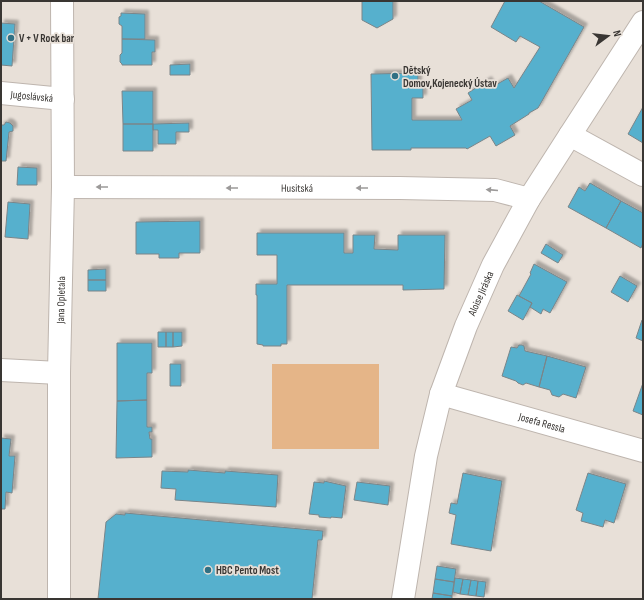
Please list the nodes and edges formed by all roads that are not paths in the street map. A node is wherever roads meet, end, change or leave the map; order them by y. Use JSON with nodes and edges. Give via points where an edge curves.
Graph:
{"nodes":[{"id":1,"x":62,"y":1,"type":"edge"},
{"id":2,"x":643,"y":22,"type":"edge"},
{"id":3,"x":1,"y":94,"type":"edge"},
{"id":4,"x":63,"y":99,"type":"junction"},
{"id":5,"x":570,"y":135,"type":"junction"},
{"id":6,"x":643,"y":175,"type":"edge"},
{"id":7,"x":63,"y":187,"type":"junction"},
{"id":8,"x":529,"y":199,"type":"junction"},
{"id":9,"x":1,"y":370,"type":"edge"},
{"id":10,"x":59,"y":373,"type":"junction"},
{"id":11,"x":441,"y":394,"type":"junction"},
{"id":12,"x":643,"y":451,"type":"edge"},
{"id":13,"x":59,"y":599,"type":"edge"},
{"id":14,"x":403,"y":599,"type":"edge"}],
"edges":[{"from":1,"to":4,"type":"street","name":"Jana Opletala"},
{"from":2,"to":5,"type":"street","name":"Aloise Jiráska"},
{"from":3,"to":4,"type":"street","name":"Jugoslávská"},
{"from":4,"to":7,"type":"street","name":"Jana Opletala"},
{"from":5,"to":6,"type":"street"},
{"from":5,"to":8,"type":"street","name":"Aloise Jiráska"},
{"from":8,"to":7,"type":"street","name":"Husitská","one_way":true,"via":[[495,190]]},
{"from":7,"to":10,"type":"street","name":"Jana Opletala"},
{"from":8,"to":11,"type":"street","name":"Aloise Jiráska","via":[[494,265],[466,326]]},
{"from":9,"to":10,"type":"street"},
{"from":10,"to":13,"type":"street","name":"Jana Opletala"},
{"from":11,"to":12,"type":"street","name":"Josefa Ressla"},
{"from":11,"to":14,"type":"street","name":"Aloise Jiráska","via":[[426,456]]}]}
